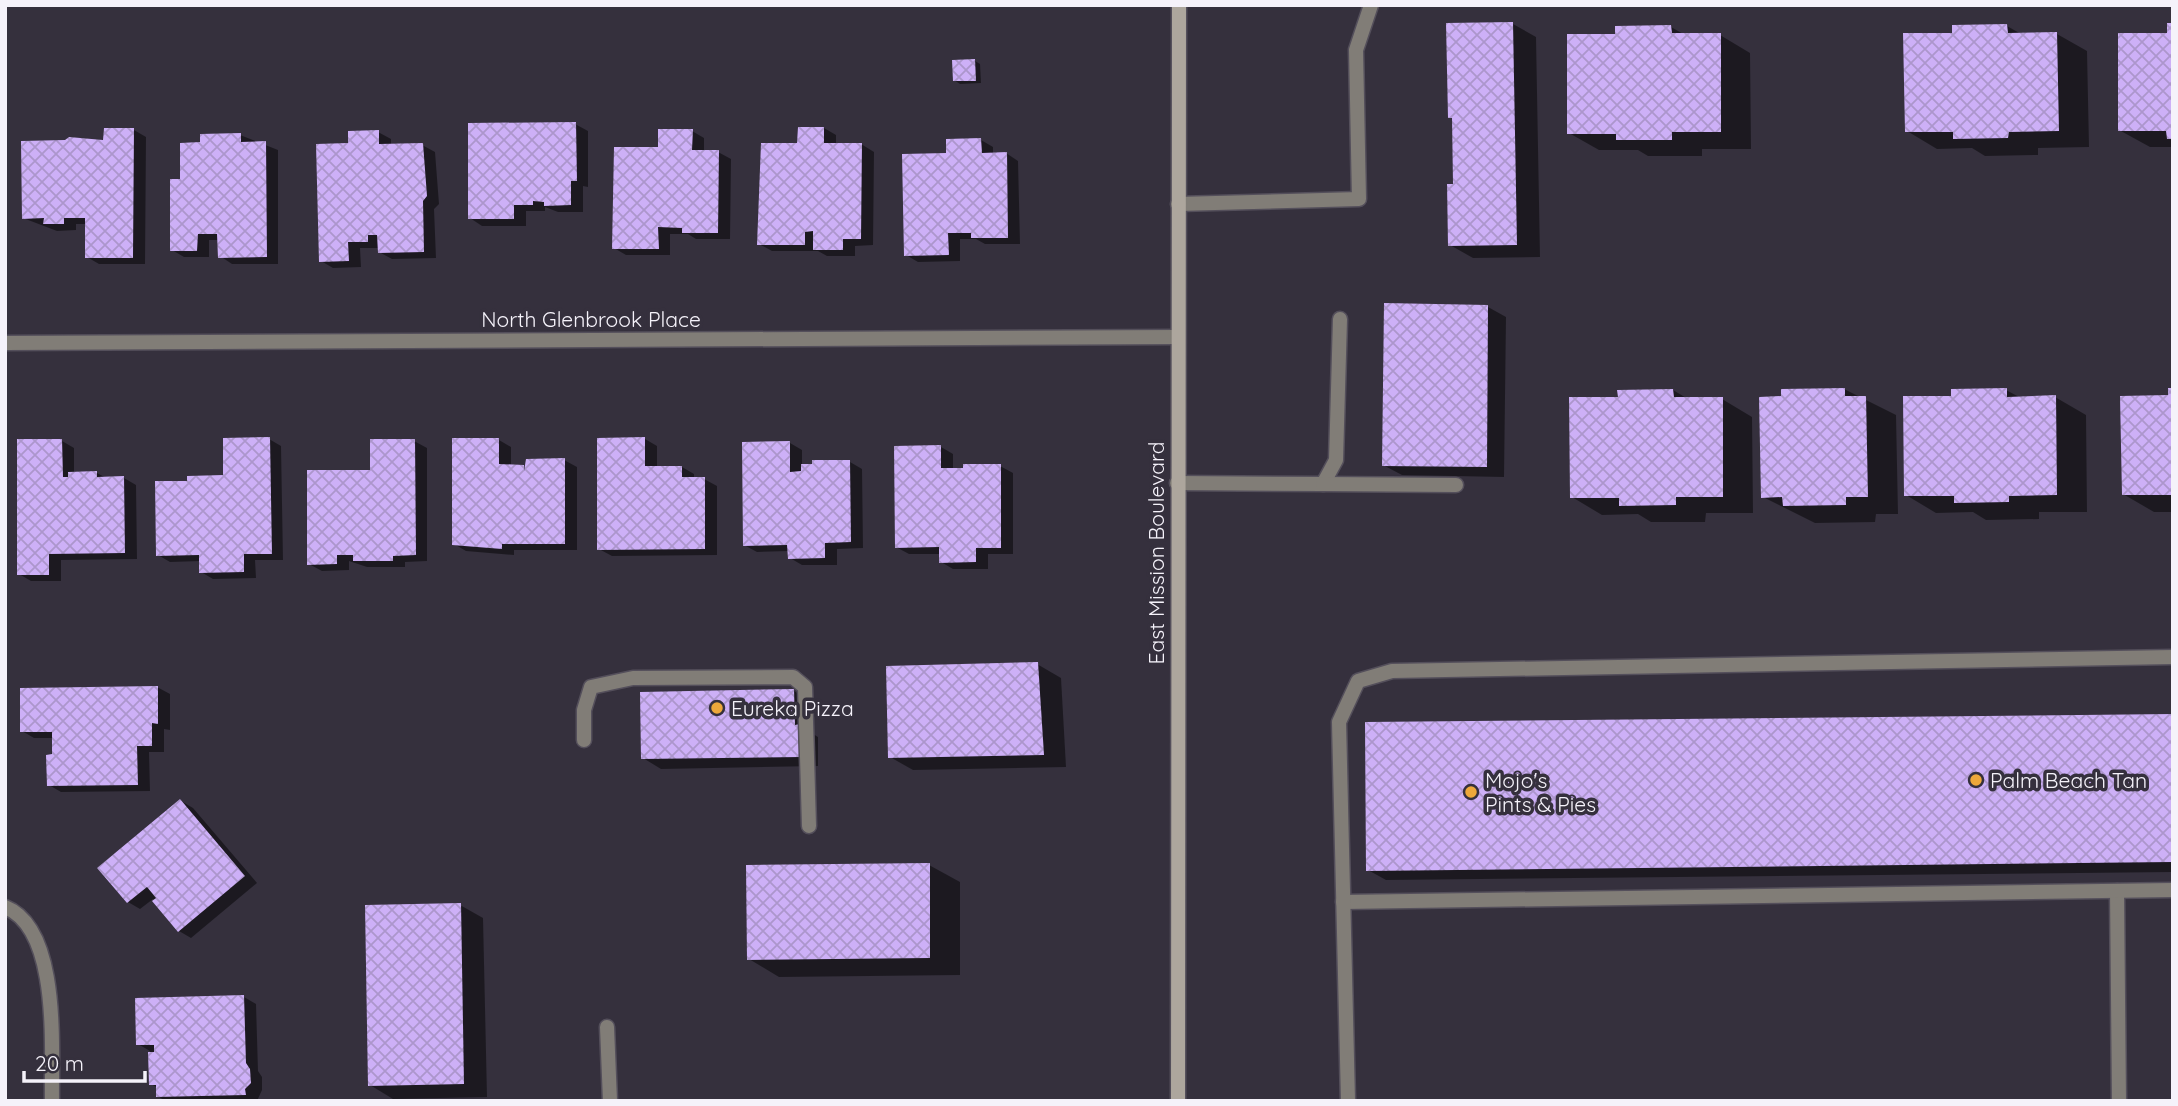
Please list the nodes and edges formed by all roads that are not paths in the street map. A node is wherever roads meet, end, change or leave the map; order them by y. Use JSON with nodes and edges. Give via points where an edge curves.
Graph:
{"nodes":[{"id":1,"x":1179,"y":5,"type":"edge"},
{"id":2,"x":1371,"y":5,"type":"edge"},
{"id":3,"x":1178,"y":204,"type":"junction"},
{"id":4,"x":1340,"y":319,"type":"dead end"},
{"id":5,"x":1178,"y":337,"type":"junction"},
{"id":6,"x":5,"y":342,"type":"edge"},
{"id":7,"x":1177,"y":483,"type":"junction"},
{"id":8,"x":1323,"y":484,"type":"junction"},
{"id":9,"x":1456,"y":485,"type":"dead end"},
{"id":10,"x":2173,"y":657,"type":"edge"},
{"id":11,"x":584,"y":740,"type":"dead end"},
{"id":12,"x":809,"y":826,"type":"dead end"},
{"id":13,"x":2173,"y":890,"type":"edge"},
{"id":14,"x":2117,"y":891,"type":"junction"},
{"id":15,"x":1343,"y":902,"type":"junction"},
{"id":16,"x":5,"y":907,"type":"edge"},
{"id":17,"x":607,"y":1027,"type":"dead end"},
{"id":18,"x":52,"y":1101,"type":"edge"},
{"id":19,"x":610,"y":1101,"type":"edge"},
{"id":20,"x":1178,"y":1101,"type":"edge"},
{"id":21,"x":1348,"y":1101,"type":"edge"},
{"id":22,"x":2119,"y":1101,"type":"edge"}],
"edges":[{"from":1,"to":3,"type":"main road","name":"East Mission Boulevard"},
{"from":2,"to":3,"type":"street","via":[[1356,50],[1359,199]]},
{"from":3,"to":5,"type":"main road","name":"East Mission Boulevard"},
{"from":4,"to":8,"type":"street","via":[[1336,460]]},
{"from":5,"to":6,"type":"street","name":"North Glenbrook Place"},
{"from":5,"to":7,"type":"main road","name":"East Mission Boulevard"},
{"from":7,"to":8,"type":"street"},
{"from":7,"to":20,"type":"main road","name":"East Mission Boulevard"},
{"from":8,"to":9,"type":"street"},
{"from":10,"to":15,"type":"street","via":[[1392,671],[1358,681],[1339,722]]},
{"from":11,"to":12,"type":"street","via":[[584,710],[591,687],[607,681],[793,677],[805,687]]},
{"from":13,"to":14,"type":"street"},
{"from":14,"to":15,"type":"street"},
{"from":14,"to":22,"type":"street"},
{"from":15,"to":21,"type":"street"},
{"from":16,"to":18,"type":"street","via":[[15,911],[38,944],[50,984]]},
{"from":17,"to":19,"type":"street"}]}
